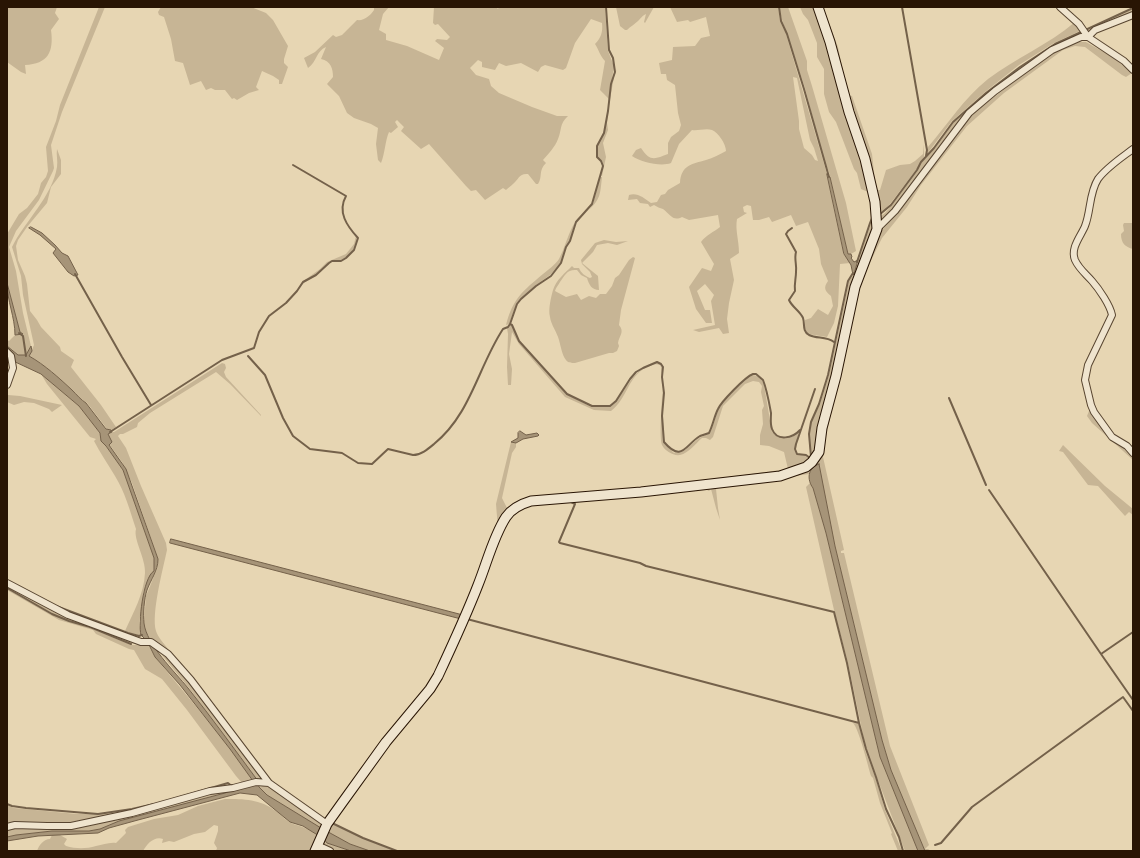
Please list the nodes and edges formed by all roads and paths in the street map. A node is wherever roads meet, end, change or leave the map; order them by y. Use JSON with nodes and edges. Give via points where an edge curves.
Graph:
{"nodes":[{"id":1,"x":818,"y":7,"type":"edge"},
{"id":2,"x":1060,"y":7,"type":"edge"},
{"id":3,"x":1133,"y":15,"type":"edge"},
{"id":4,"x":1088,"y":37,"type":"junction"},
{"id":5,"x":1133,"y":70,"type":"edge"},
{"id":6,"x":1133,"y":149,"type":"edge"},
{"id":7,"x":877,"y":229,"type":"junction"},
{"id":8,"x":7,"y":352,"type":"edge"},
{"id":9,"x":7,"y":385,"type":"edge"},
{"id":10,"x":1133,"y":452,"type":"edge"},
{"id":11,"x":7,"y":584,"type":"edge"},
{"id":12,"x":269,"y":783,"type":"junction"},
{"id":13,"x":327,"y":825,"type":"junction"},
{"id":14,"x":7,"y":827,"type":"edge"},
{"id":15,"x":316,"y":848,"type":"edge"},
{"id":16,"x":330,"y":851,"type":"edge"}],
"edges":[{"from":1,"to":7,"type":"street","via":[[865,159],[875,202]]},
{"from":2,"to":4,"type":"street","via":[[1079,24]]},
{"from":3,"to":4,"type":"street","via":[[1095,30]]},
{"from":4,"to":5,"type":"street"},
{"from":4,"to":7,"type":"street","via":[[1081,37],[1052,50],[969,112],[895,211]]},
{"from":6,"to":10,"type":"street","via":[[1105,172],[1095,184],[1088,218],[1074,252],[1074,259],[1102,294],[1112,315],[1088,365],[1085,380],[1091,405],[1112,437]]},
{"from":7,"to":13,"type":"street","via":[[855,286],[822,428],[819,452],[812,462],[806,467],[780,476],[641,492],[531,500],[513,508],[498,533],[478,586],[438,676],[386,742]]},
{"from":8,"to":9,"type":"street","via":[[12,356],[13,368]]},
{"from":11,"to":12,"type":"street","via":[[68,615],[141,642],[151,642],[168,654],[191,680]]},
{"from":12,"to":13,"type":"street"},
{"from":12,"to":14,"type":"street","via":[[256,782],[210,791],[132,813],[71,826]]},
{"from":13,"to":15,"type":"street"},
{"from":15,"to":16,"type":"street"}]}
